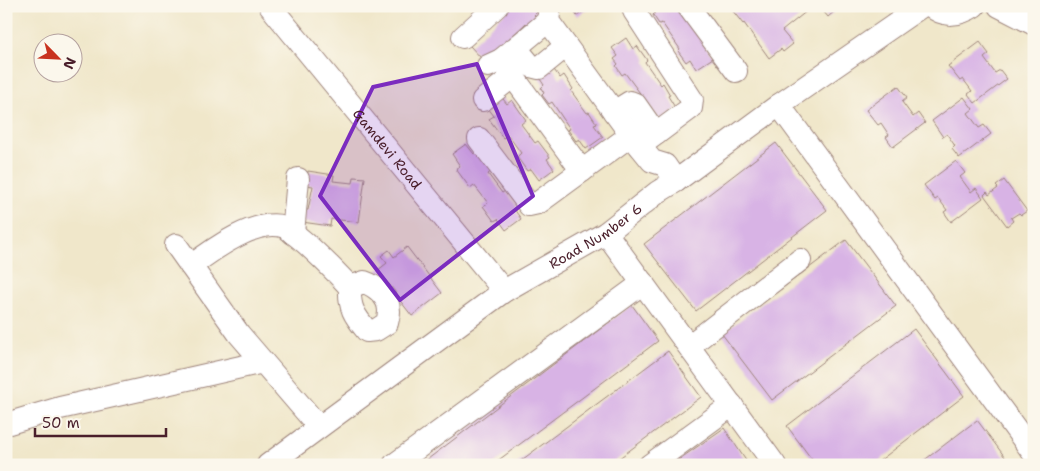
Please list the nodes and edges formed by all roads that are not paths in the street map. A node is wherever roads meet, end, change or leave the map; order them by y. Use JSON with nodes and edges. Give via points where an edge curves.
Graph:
{"nodes":[{"id":1,"x":270,"y":6,"type":"edge"},
{"id":2,"x":497,"y":6,"type":"edge"},
{"id":3,"x":634,"y":6,"type":"edge"},
{"id":4,"x":688,"y":6,"type":"edge"},
{"id":5,"x":922,"y":6,"type":"edge"},
{"id":6,"x":931,"y":6,"type":"edge"},
{"id":7,"x":974,"y":6,"type":"edge"},
{"id":8,"x":999,"y":6,"type":"edge"},
{"id":9,"x":549,"y":14,"type":"edge"},
{"id":10,"x":1033,"y":24,"type":"edge"},
{"id":11,"x":463,"y":37,"type":"dead end"},
{"id":12,"x":566,"y":46,"type":"junction"},
{"id":13,"x":504,"y":62,"type":"junction"},
{"id":14,"x":736,"y":71,"type":"dead end"},
{"id":15,"x":483,"y":100,"type":"dead end"},
{"id":16,"x":779,"y":105,"type":"junction"},
{"id":17,"x":479,"y":139,"type":"dead end"},
{"id":18,"x":645,"y":144,"type":"junction"},
{"id":19,"x":582,"y":171,"type":"junction"},
{"id":20,"x":298,"y":179,"type":"dead end"},
{"id":21,"x":667,"y":187,"type":"junction"},
{"id":22,"x":293,"y":233,"type":"junction"},
{"id":23,"x":606,"y":233,"type":"junction"},
{"id":24,"x":176,"y":244,"type":"dead end"},
{"id":25,"x":800,"y":260,"type":"dead end"},
{"id":26,"x":191,"y":266,"type":"junction"},
{"id":27,"x":643,"y":284,"type":"junction"},
{"id":28,"x":350,"y":287,"type":"dead end"},
{"id":29,"x":504,"y":291,"type":"junction"},
{"id":30,"x":689,"y":346,"type":"junction"},
{"id":31,"x":263,"y":362,"type":"junction"},
{"id":32,"x":732,"y":405,"type":"junction"},
{"id":33,"x":6,"y":424,"type":"edge"},
{"id":34,"x":319,"y":427,"type":"junction"},
{"id":35,"x":1034,"y":454,"type":"edge"},
{"id":36,"x":268,"y":465,"type":"edge"},
{"id":37,"x":394,"y":465,"type":"edge"},
{"id":38,"x":650,"y":465,"type":"edge"},
{"id":39,"x":775,"y":465,"type":"edge"}],
"edges":[{"from":1,"to":29,"type":"street","name":"Gamdevi Road"},
{"from":2,"to":11,"type":"street"},
{"from":3,"to":18,"type":"street","via":[[634,11],[692,100],[691,108]]},
{"from":4,"to":14,"type":"street"},
{"from":5,"to":16,"type":"street","name":"Road Number 6"},
{"from":6,"to":7,"type":"street","via":[[945,14],[956,15]]},
{"from":8,"to":10,"type":"street"},
{"from":9,"to":12,"type":"street"},
{"from":9,"to":13,"type":"street"},
{"from":12,"to":13,"type":"street","via":[[539,68]]},
{"from":12,"to":18,"type":"street","via":[[614,112]]},
{"from":13,"to":15,"type":"street"},
{"from":13,"to":19,"type":"street"},
{"from":16,"to":21,"type":"street","name":"Road Number 6"},
{"from":16,"to":35,"type":"street"},
{"from":17,"to":19,"type":"street","via":[[529,206]]},
{"from":18,"to":19,"type":"street"},
{"from":18,"to":21,"type":"street","via":[[665,165]]},
{"from":20,"to":22,"type":"street"},
{"from":21,"to":23,"type":"street","name":"Road Number 6"},
{"from":22,"to":26,"type":"street","via":[[286,227],[271,224],[245,232],[221,244]]},
{"from":22,"to":28,"type":"street"},
{"from":23,"to":27,"type":"street"},
{"from":23,"to":29,"type":"street","name":"Road Number 6"},
{"from":24,"to":26,"type":"street"},
{"from":25,"to":30,"type":"street"},
{"from":26,"to":31,"type":"street"},
{"from":27,"to":30,"type":"street"},
{"from":27,"to":37,"type":"street"},
{"from":29,"to":34,"type":"street","name":"Road Number 6"},
{"from":30,"to":32,"type":"street"},
{"from":31,"to":33,"type":"street","via":[[69,406]]},
{"from":31,"to":34,"type":"street"},
{"from":32,"to":38,"type":"street"},
{"from":32,"to":39,"type":"street"},
{"from":34,"to":36,"type":"street","name":"Road Number 6"}]}
